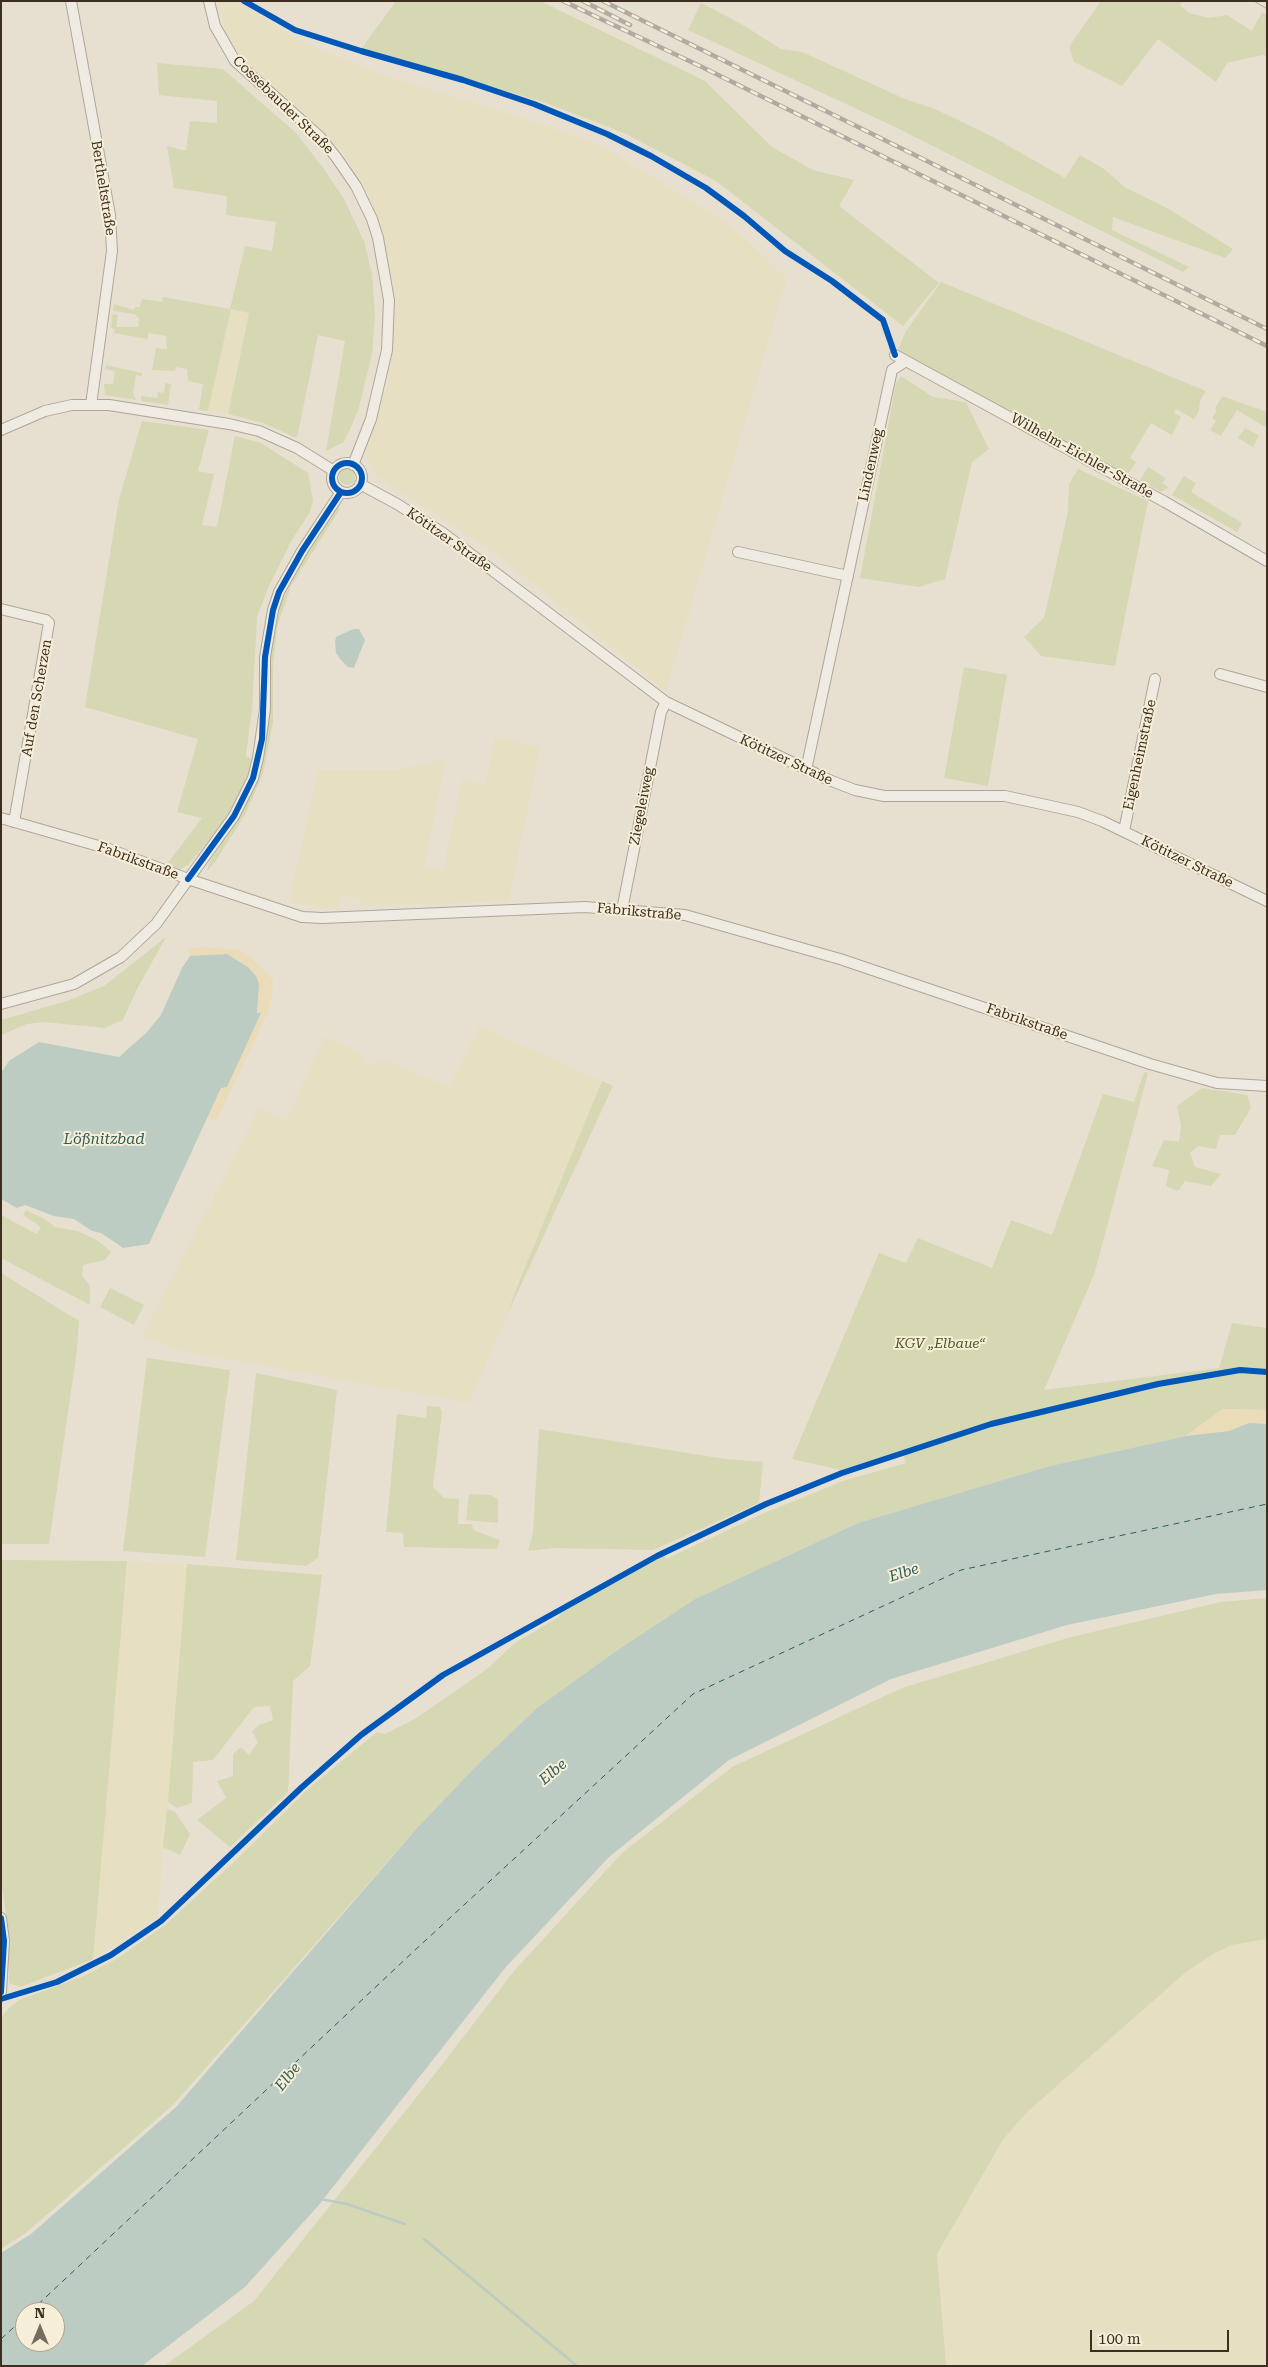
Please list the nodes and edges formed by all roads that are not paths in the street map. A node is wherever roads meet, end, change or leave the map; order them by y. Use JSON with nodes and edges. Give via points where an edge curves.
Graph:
{"nodes":[{"id":1,"x":71,"y":1,"type":"edge"},
{"id":2,"x":209,"y":1,"type":"edge"},
{"id":3,"x":895,"y":355,"type":"dead end"},
{"id":4,"x":906,"y":361,"type":"junction"},
{"id":5,"x":91,"y":405,"type":"junction"},
{"id":6,"x":1,"y":430,"type":"edge"},
{"id":7,"x":353,"y":465,"type":"junction"},
{"id":8,"x":334,"y":471,"type":"junction"},
{"id":9,"x":360,"y":484,"type":"junction"},
{"id":10,"x":341,"y":492,"type":"junction"},
{"id":11,"x":738,"y":552,"type":"dead end"},
{"id":12,"x":1267,"y":561,"type":"edge"},
{"id":13,"x":848,"y":576,"type":"junction"},
{"id":14,"x":1,"y":609,"type":"edge"},
{"id":15,"x":1220,"y":674,"type":"dead end"},
{"id":16,"x":1155,"y":679,"type":"dead end"},
{"id":17,"x":1267,"y":687,"type":"edge"},
{"id":18,"x":666,"y":702,"type":"junction"},
{"id":19,"x":806,"y":770,"type":"junction"},
{"id":20,"x":1,"y":818,"type":"edge"},
{"id":21,"x":14,"y":822,"type":"junction"},
{"id":22,"x":1124,"y":831,"type":"junction"},
{"id":23,"x":188,"y":880,"type":"junction"},
{"id":24,"x":1267,"y":902,"type":"edge"},
{"id":25,"x":622,"y":910,"type":"junction"},
{"id":26,"x":1,"y":1004,"type":"edge"},
{"id":27,"x":1267,"y":1086,"type":"edge"},
{"id":28,"x":1,"y":1918,"type":"edge"},
{"id":29,"x":1,"y":1992,"type":"edge"}],
"edges":[{"from":1,"to":5,"type":"street","name":"Bertheltstraße","via":[[110,215],[112,251]]},
{"from":2,"to":7,"type":"street","name":"Cossebauder Straße","via":[[215,26],[235,61],[320,138],[336,157],[356,186],[378,238],[389,300],[387,350],[372,419]]},
{"from":3,"to":4,"type":"street","name":"Wilhelm-Eichler-Straße"},
{"from":4,"to":12,"type":"street","name":"Wilhelm-Eichler-Straße"},
{"from":4,"to":13,"type":"street","name":"Lindenweg","via":[[892,370]]},
{"from":5,"to":6,"type":"street","via":[[46,411]]},
{"from":5,"to":8,"type":"street","via":[[244,427],[297,448]]},
{"from":7,"to":8,"type":"street","via":[[344,463]]},
{"from":7,"to":9,"type":"street","via":[[360,472]]},
{"from":8,"to":10,"type":"street","via":[[333,484]]},
{"from":9,"to":10,"type":"street","via":[[354,491]]},
{"from":9,"to":18,"type":"street","name":"Kötitzer Straße","via":[[443,533]]},
{"from":10,"to":23,"type":"street","via":[[302,551],[279,592],[273,610],[264,657],[262,739],[252,778],[234,816]]},
{"from":11,"to":13,"type":"street"},
{"from":13,"to":19,"type":"street","name":"Lindenweg"},
{"from":14,"to":21,"type":"street","name":"Auf den Scherzen","via":[[49,623]]},
{"from":15,"to":17,"type":"street"},
{"from":16,"to":22,"type":"street","name":"Eigenheimstraße"},
{"from":18,"to":19,"type":"street","name":"Kötitzer Straße"},
{"from":18,"to":25,"type":"street","name":"Ziegeleiweg","via":[[661,712]]},
{"from":19,"to":22,"type":"street","name":"Kötitzer Straße","via":[[855,790],[884,796],[1024,799],[1078,812]]},
{"from":20,"to":21,"type":"street","name":"Fabrikstraße"},
{"from":21,"to":23,"type":"street","name":"Fabrikstraße","via":[[110,850]]},
{"from":22,"to":24,"type":"street","name":"Kötitzer Straße"},
{"from":23,"to":25,"type":"street","name":"Fabrikstraße","via":[[316,918],[585,907]]},
{"from":23,"to":26,"type":"street","via":[[156,924],[108,966],[74,984]]},
{"from":25,"to":27,"type":"street","name":"Fabrikstraße","via":[[685,916],[740,930],[840,959],[1150,1064],[1217,1083]]},
{"from":28,"to":29,"type":"street","via":[[4,1941]]}]}
